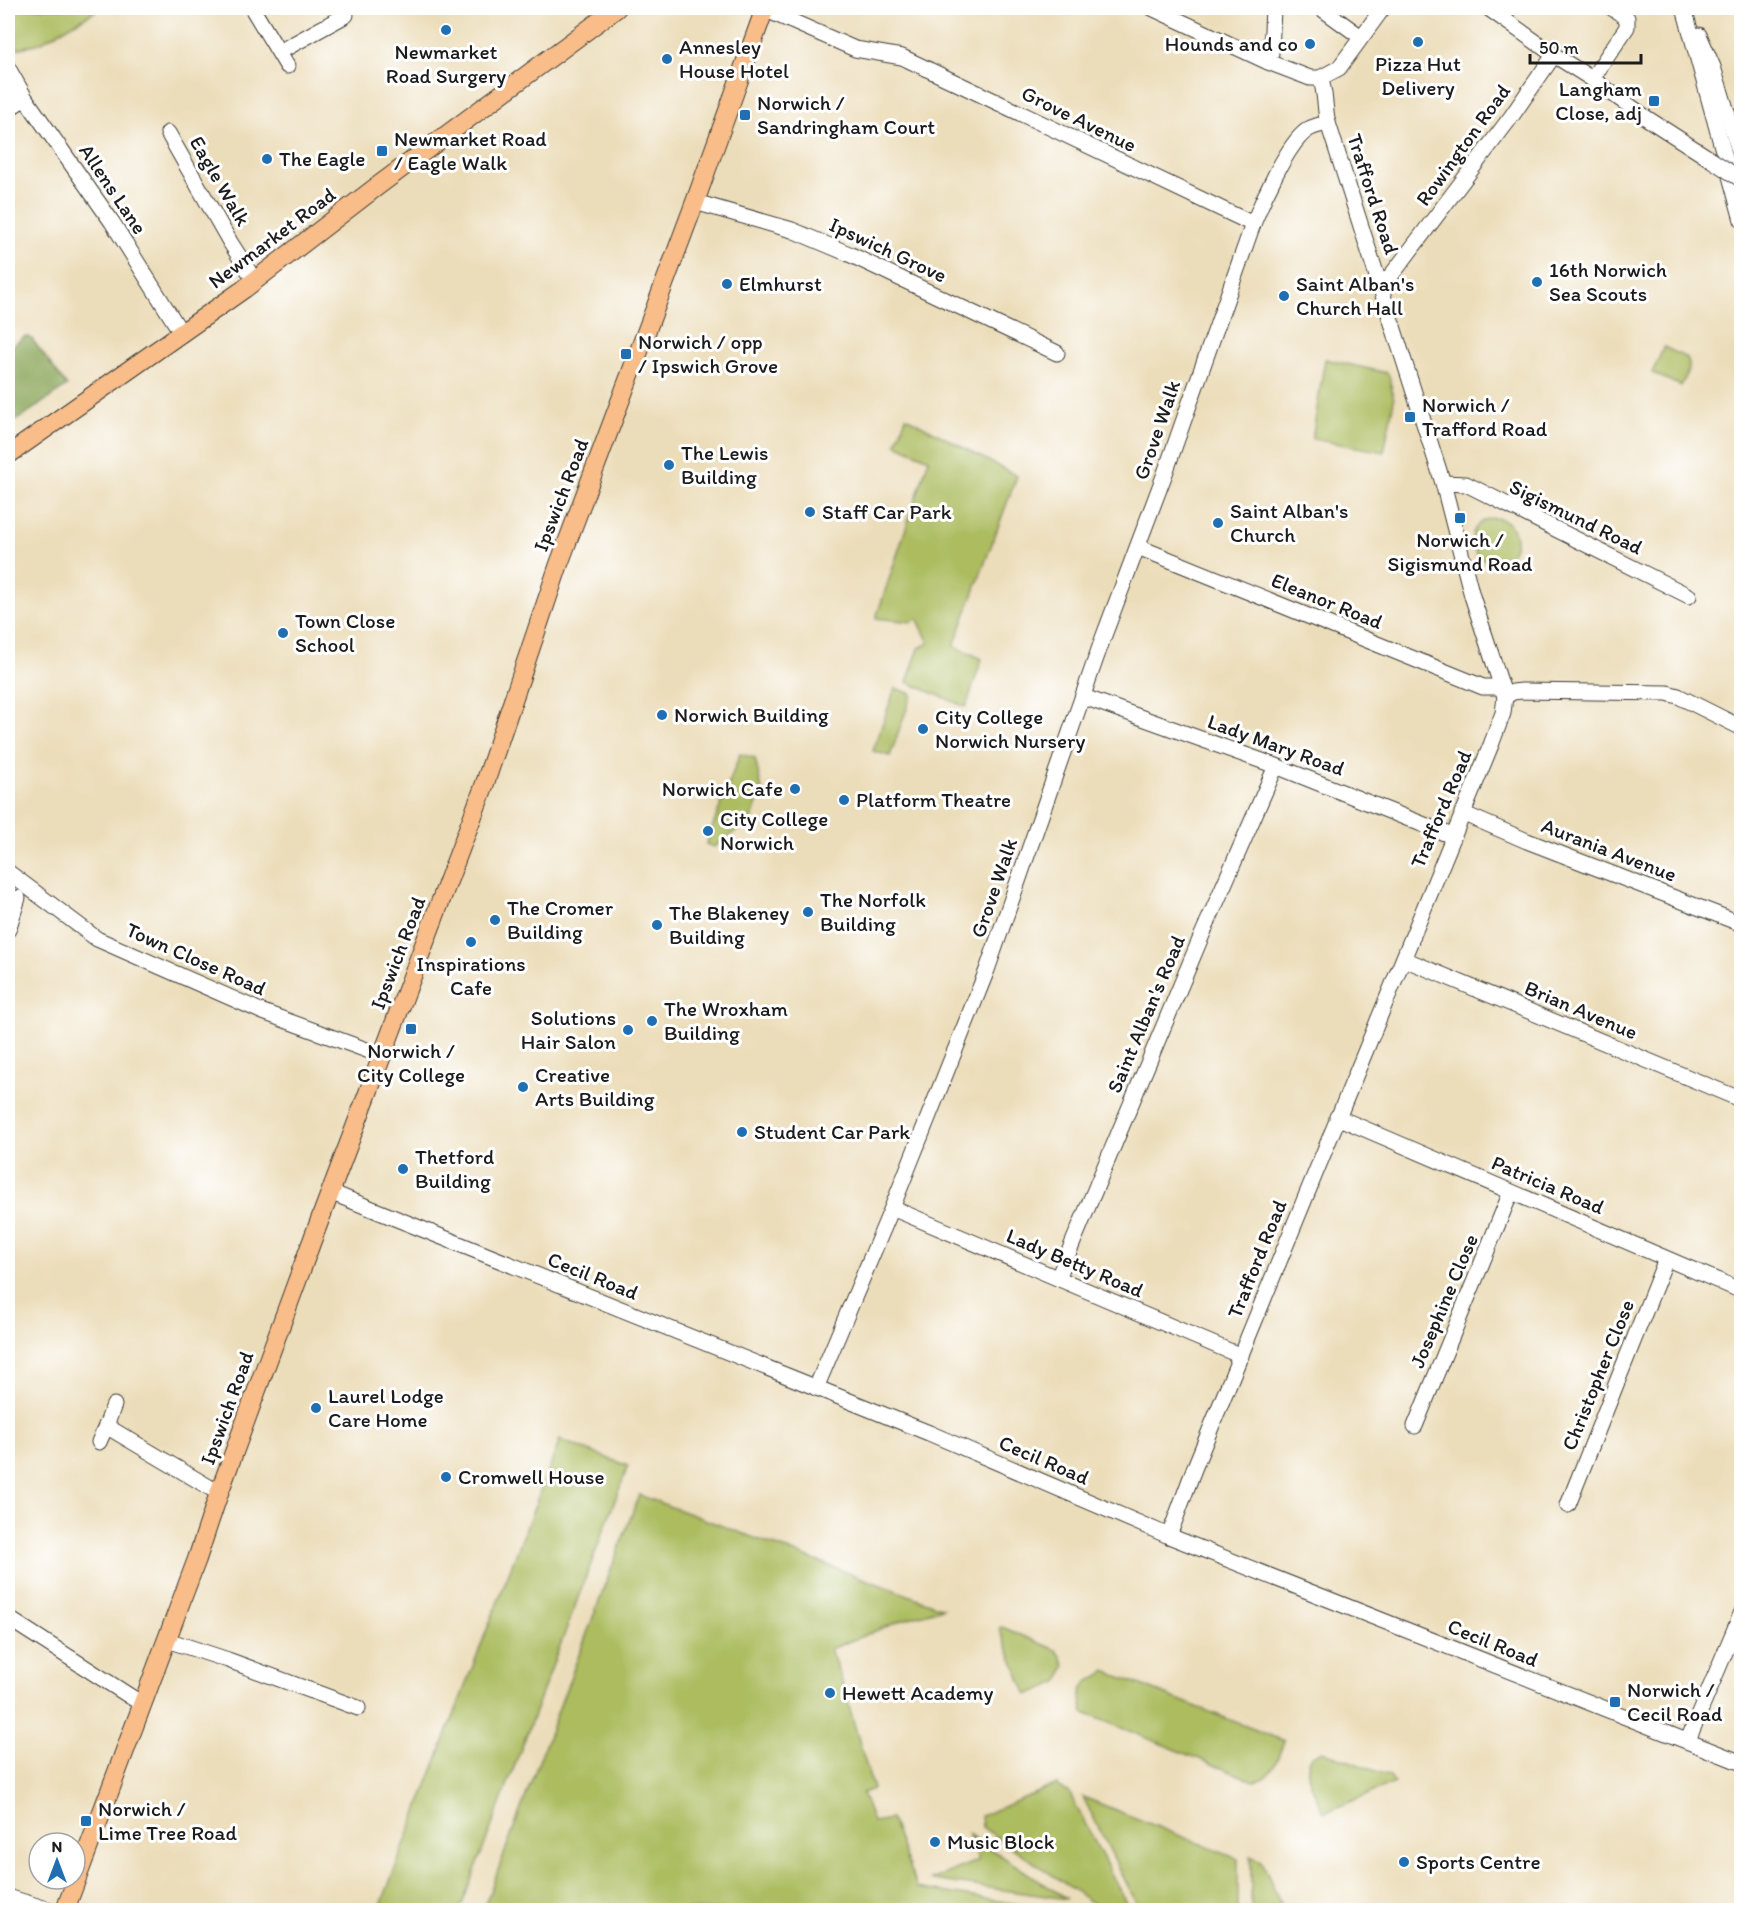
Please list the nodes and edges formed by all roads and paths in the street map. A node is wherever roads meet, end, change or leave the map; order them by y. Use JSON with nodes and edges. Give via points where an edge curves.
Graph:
{"nodes":[{"id":1,"x":252,"y":8,"type":"edge"},
{"id":2,"x":617,"y":8,"type":"edge"},
{"id":3,"x":764,"y":8,"type":"edge"},
{"id":4,"x":1152,"y":8,"type":"edge"},
{"id":5,"x":1273,"y":8,"type":"edge"},
{"id":6,"x":1321,"y":8,"type":"edge"},
{"id":7,"x":1383,"y":8,"type":"edge"},
{"id":8,"x":1488,"y":8,"type":"edge"},
{"id":9,"x":1612,"y":8,"type":"edge"},
{"id":10,"x":1686,"y":8,"type":"edge"},
{"id":11,"x":1170,"y":11,"type":"edge"},
{"id":12,"x":346,"y":15,"type":"dead end"},
{"id":13,"x":1361,"y":37,"type":"junction"},
{"id":14,"x":1554,"y":55,"type":"junction"},
{"id":15,"x":1268,"y":62,"type":"junction"},
{"id":16,"x":8,"y":68,"type":"edge"},
{"id":17,"x":1320,"y":78,"type":"junction"},
{"id":18,"x":1592,"y":79,"type":"junction"},
{"id":19,"x":25,"y":98,"type":"junction"},
{"id":20,"x":8,"y":109,"type":"edge"},
{"id":21,"x":1328,"y":123,"type":"junction"},
{"id":22,"x":168,"y":133,"type":"dead end"},
{"id":23,"x":1742,"y":160,"type":"edge"},
{"id":24,"x":1742,"y":180,"type":"edge"},
{"id":25,"x":695,"y":202,"type":"junction"},
{"id":26,"x":1742,"y":220,"type":"edge"},
{"id":27,"x":1252,"y":224,"type":"junction"},
{"id":28,"x":255,"y":280,"type":"junction"},
{"id":29,"x":1379,"y":283,"type":"junction"},
{"id":30,"x":182,"y":334,"type":"junction"},
{"id":31,"x":1057,"y":353,"type":"dead end"},
{"id":32,"x":8,"y":455,"type":"edge"},
{"id":33,"x":1443,"y":483,"type":"junction"},
{"id":34,"x":1138,"y":547,"type":"junction"},
{"id":35,"x":1689,"y":596,"type":"dead end"},
{"id":36,"x":1503,"y":692,"type":"junction"},
{"id":37,"x":1084,"y":697,"type":"junction"},
{"id":38,"x":1742,"y":728,"type":"edge"},
{"id":39,"x":1276,"y":766,"type":"junction"},
{"id":40,"x":1462,"y":813,"type":"junction"},
{"id":41,"x":1452,"y":836,"type":"junction"},
{"id":42,"x":8,"y":872,"type":"edge"},
{"id":43,"x":17,"y":896,"type":"edge"},
{"id":44,"x":1742,"y":924,"type":"edge"},
{"id":45,"x":8,"y":930,"type":"edge"},
{"id":46,"x":1404,"y":959,"type":"junction"},
{"id":47,"x":383,"y":1056,"type":"junction"},
{"id":48,"x":1742,"y":1100,"type":"edge"},
{"id":49,"x":1338,"y":1117,"type":"junction"},
{"id":50,"x":330,"y":1192,"type":"junction"},
{"id":51,"x":1512,"y":1192,"type":"junction"},
{"id":52,"x":892,"y":1208,"type":"junction"},
{"id":53,"x":1666,"y":1260,"type":"junction"},
{"id":54,"x":1058,"y":1278,"type":"junction"},
{"id":55,"x":1742,"y":1291,"type":"edge"},
{"id":56,"x":1241,"y":1356,"type":"junction"},
{"id":57,"x":816,"y":1388,"type":"junction"},
{"id":58,"x":114,"y":1405,"type":"dead end"},
{"id":59,"x":106,"y":1426,"type":"junction"},
{"id":60,"x":1415,"y":1426,"type":"dead end"},
{"id":61,"x":99,"y":1442,"type":"dead end"},
{"id":62,"x":219,"y":1493,"type":"junction"},
{"id":63,"x":1568,"y":1505,"type":"dead end"},
{"id":64,"x":1169,"y":1536,"type":"junction"},
{"id":65,"x":1742,"y":1612,"type":"edge"},
{"id":66,"x":8,"y":1618,"type":"edge"},
{"id":67,"x":167,"y":1640,"type":"junction"},
{"id":68,"x":142,"y":1704,"type":"junction"},
{"id":69,"x":358,"y":1708,"type":"dead end"},
{"id":70,"x":1688,"y":1740,"type":"junction"},
{"id":71,"x":1742,"y":1762,"type":"edge"},
{"id":72,"x":8,"y":1897,"type":"edge"},
{"id":73,"x":50,"y":1911,"type":"edge"},
{"id":74,"x":65,"y":1911,"type":"edge"}],
"edges":[{"from":1,"to":12,"type":"street","via":[[283,59]]},
{"from":2,"to":28,"type":"main road","name":"Newmarket Road"},
{"from":3,"to":25,"type":"main road","name":"Ipswich Road"},
{"from":3,"to":27,"type":"street","name":"Grove Avenue","via":[[855,49],[902,57]]},
{"from":4,"to":11,"type":"street"},
{"from":5,"to":15,"type":"street"},
{"from":6,"to":13,"type":"street"},
{"from":7,"to":13,"type":"street"},
{"from":8,"to":14,"type":"street"},
{"from":9,"to":18,"type":"street","via":[[1627,18],[1627,27]]},
{"from":10,"to":23,"type":"street","via":[[1713,68]]},
{"from":10,"to":26,"type":"street"},
{"from":11,"to":15,"type":"street"},
{"from":13,"to":17,"type":"street","via":[[1339,68]]},
{"from":14,"to":18,"type":"street"},
{"from":14,"to":29,"type":"street","name":"Rowington Road","via":[[1400,264],[1389,278]]},
{"from":15,"to":17,"type":"street","via":[[1300,75]]},
{"from":16,"to":19,"type":"street","name":"Allens Lane"},
{"from":17,"to":21,"type":"street","name":"Trafford Road"},
{"from":18,"to":24,"type":"street","bridge":true},
{"from":19,"to":20,"type":"street"},
{"from":19,"to":30,"type":"street","name":"Allens Lane","via":[[112,222]]},
{"from":21,"to":27,"type":"street","via":[[1307,129],[1299,138]]},
{"from":21,"to":29,"type":"street","name":"Trafford Road"},
{"from":22,"to":28,"type":"street","name":"Eagle Walk"},
{"from":25,"to":31,"type":"street","name":"Ipswich Grove","via":[[792,230]]},
{"from":25,"to":47,"type":"main road","name":"Ipswich Road","via":[[559,564],[483,789]]},
{"from":27,"to":34,"type":"street","name":"Grove Walk"},
{"from":28,"to":30,"type":"main road","name":"Newmarket Road"},
{"from":29,"to":33,"type":"street","name":"Trafford Road"},
{"from":30,"to":32,"type":"main road","name":"Newmarket Road"},
{"from":33,"to":35,"type":"street","name":"Sigismund Road","via":[[1466,484]]},
{"from":33,"to":36,"type":"street","name":"Trafford Road","via":[[1472,596]]},
{"from":34,"to":36,"type":"street","name":"Eleanor Road"},
{"from":34,"to":37,"type":"street","name":"Grove Walk"},
{"from":36,"to":38,"type":"street","name":"Eleanor Road","via":[[1667,693]]},
{"from":36,"to":40,"type":"street","name":"Trafford Road","via":[[1503,713]]},
{"from":37,"to":39,"type":"street","name":"Lady Mary Road"},
{"from":37,"to":52,"type":"street","name":"Grove Walk","via":[[987,970]]},
{"from":39,"to":41,"type":"street","name":"Lady Mary Road"},
{"from":39,"to":54,"type":"street","name":"Saint Alban's Road"},
{"from":40,"to":41,"type":"street","name":"Trafford Road"},
{"from":40,"to":44,"type":"street","name":"Aurania Avenue"},
{"from":41,"to":46,"type":"street","name":"Trafford Road"},
{"from":42,"to":43,"type":"street","name":"Town Close Road"},
{"from":43,"to":45,"type":"street"},
{"from":43,"to":47,"type":"street","name":"Town Close Road","via":[[97,939],[262,1012]]},
{"from":46,"to":48,"type":"street","name":"Brian Avenue"},
{"from":46,"to":49,"type":"street","name":"Trafford Road"},
{"from":47,"to":50,"type":"main road","name":"Ipswich Road"},
{"from":49,"to":51,"type":"street","name":"Patricia Road"},
{"from":49,"to":56,"type":"street","name":"Trafford Road"},
{"from":50,"to":57,"type":"street","name":"Cecil Road"},
{"from":50,"to":62,"type":"main road","name":"Ipswich Road"},
{"from":51,"to":53,"type":"street","name":"Patricia Road"},
{"from":51,"to":60,"type":"street","name":"Josephine Close"},
{"from":52,"to":54,"type":"street","name":"Lady Betty Road"},
{"from":52,"to":57,"type":"street","name":"Grove Walk"},
{"from":53,"to":55,"type":"street","name":"Patricia Road"},
{"from":53,"to":63,"type":"street","name":"Christopher Close"},
{"from":54,"to":56,"type":"street","name":"Lady Betty Road"},
{"from":56,"to":64,"type":"street","name":"Trafford Road"},
{"from":57,"to":64,"type":"street","name":"Cecil Road"},
{"from":58,"to":59,"type":"street"},
{"from":59,"to":61,"type":"street"},
{"from":59,"to":62,"type":"street"},
{"from":62,"to":67,"type":"main road","name":"Ipswich Road"},
{"from":64,"to":70,"type":"street","name":"Cecil Road"},
{"from":65,"to":70,"type":"street"},
{"from":66,"to":68,"type":"street"},
{"from":67,"to":68,"type":"main road","name":"Ipswich Road"},
{"from":67,"to":69,"type":"street"},
{"from":68,"to":74,"type":"main road","name":"Ipswich Road"},
{"from":70,"to":71,"type":"street","name":"Cecil Road"},
{"from":72,"to":73,"type":"street"}]}
